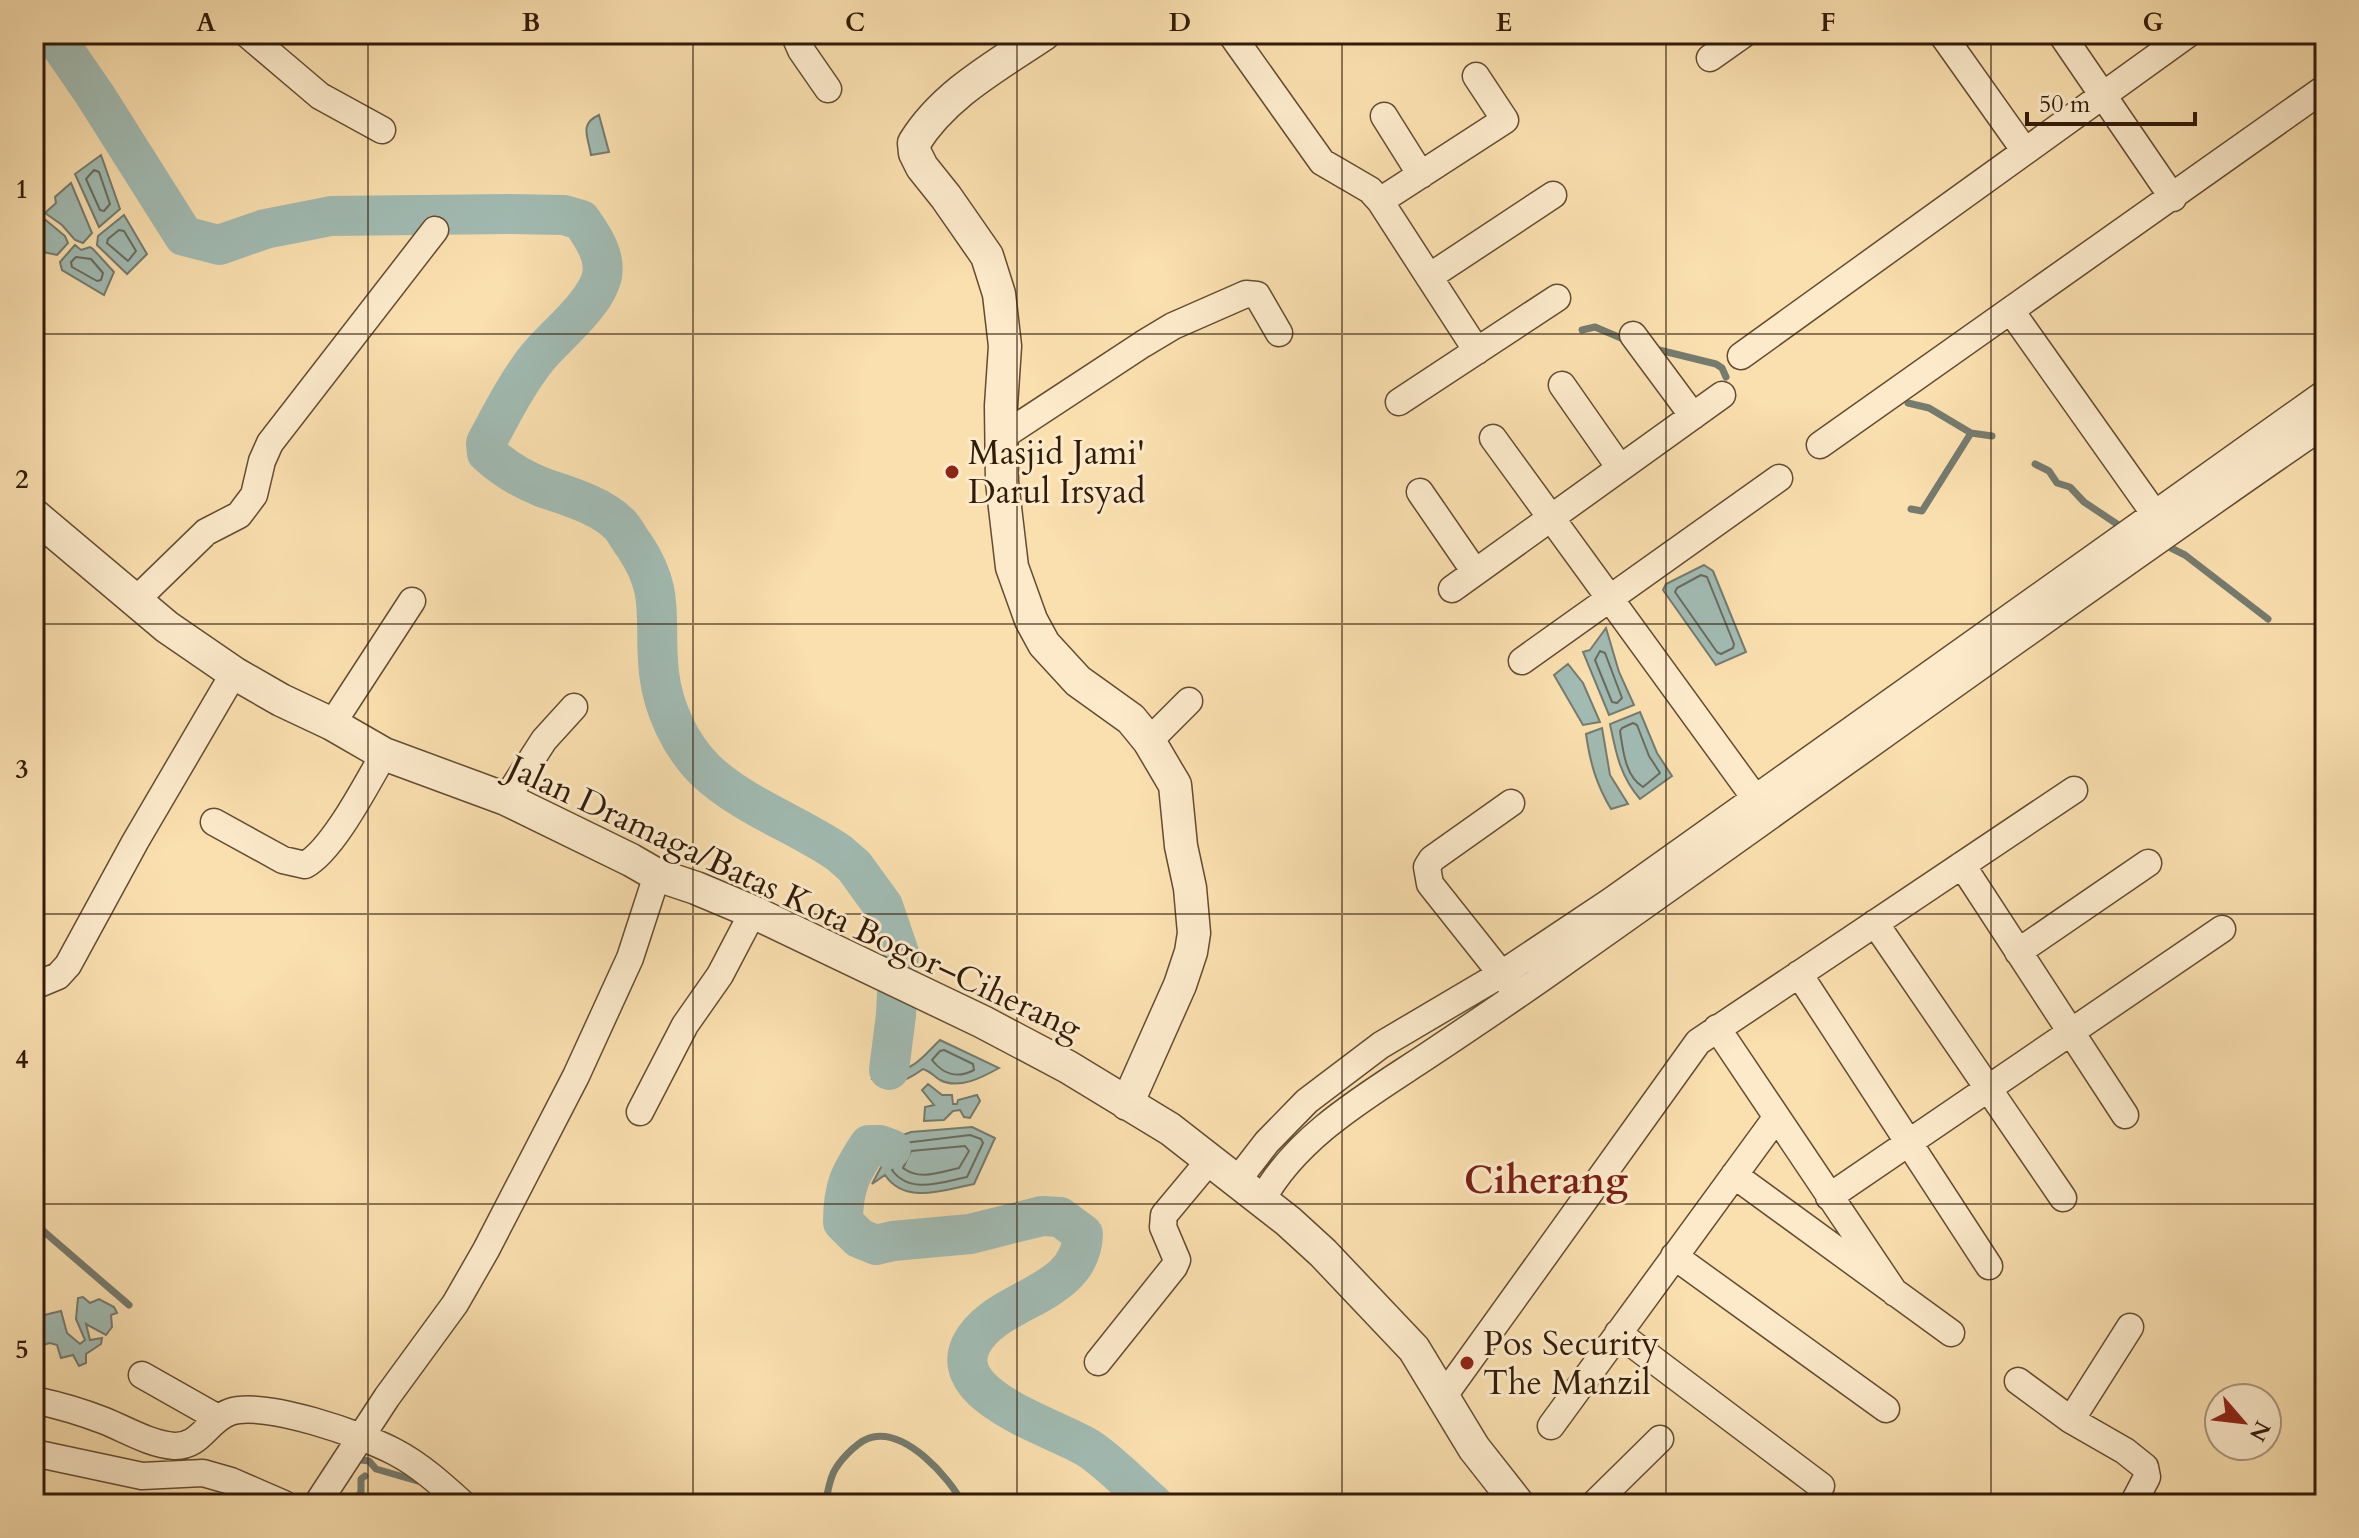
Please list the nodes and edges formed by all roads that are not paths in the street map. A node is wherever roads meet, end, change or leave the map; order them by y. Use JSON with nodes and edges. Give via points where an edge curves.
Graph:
{"nodes":[{"id":1,"x":247,"y":34,"type":"edge"},
{"id":2,"x":794,"y":34,"type":"edge"},
{"id":3,"x":1044,"y":34,"type":"edge"},
{"id":4,"x":1231,"y":34,"type":"edge"},
{"id":5,"x":1744,"y":34,"type":"edge"},
{"id":6,"x":1942,"y":34,"type":"edge"},
{"id":7,"x":2061,"y":34,"type":"edge"},
{"id":8,"x":2186,"y":34,"type":"edge"},
{"id":9,"x":1710,"y":58,"type":"dead end"},
{"id":10,"x":1476,"y":76,"type":"dead end"},
{"id":11,"x":2325,"y":88,"type":"edge"},
{"id":12,"x":828,"y":89,"type":"dead end"},
{"id":13,"x":2103,"y":94,"type":"junction"},
{"id":14,"x":1384,"y":116,"type":"dead end"},
{"id":15,"x":382,"y":130,"type":"dead end"},
{"id":16,"x":2025,"y":151,"type":"junction"},
{"id":17,"x":1421,"y":175,"type":"junction"},
{"id":18,"x":1553,"y":195,"type":"dead end"},
{"id":19,"x":2173,"y":198,"type":"junction"},
{"id":20,"x":1380,"y":201,"type":"junction"},
{"id":21,"x":435,"y":230,"type":"dead end"},
{"id":22,"x":1429,"y":277,"type":"junction"},
{"id":23,"x":1557,"y":298,"type":"dead end"},
{"id":24,"x":2011,"y":311,"type":"junction"},
{"id":25,"x":1279,"y":333,"type":"dead end"},
{"id":26,"x":1633,"y":335,"type":"dead end"},
{"id":27,"x":1477,"y":351,"type":"junction"},
{"id":28,"x":1741,"y":356,"type":"dead end"},
{"id":29,"x":1562,"y":385,"type":"dead end"},
{"id":30,"x":2325,"y":393,"type":"edge"},
{"id":31,"x":1722,"y":395,"type":"dead end"},
{"id":32,"x":1399,"y":402,"type":"dead end"},
{"id":33,"x":1693,"y":416,"type":"junction"},
{"id":34,"x":2325,"y":424,"type":"edge"},
{"id":35,"x":1003,"y":436,"type":"junction"},
{"id":36,"x":1493,"y":438,"type":"dead end"},
{"id":37,"x":1820,"y":445,"type":"dead end"},
{"id":38,"x":1620,"y":468,"type":"junction"},
{"id":39,"x":1779,"y":478,"type":"dead end"},
{"id":40,"x":1420,"y":492,"type":"dead end"},
{"id":41,"x":2154,"y":513,"type":"junction"},
{"id":42,"x":34,"y":515,"type":"edge"},
{"id":43,"x":1552,"y":518,"type":"junction"},
{"id":44,"x":1475,"y":572,"type":"junction"},
{"id":45,"x":1452,"y":589,"type":"dead end"},
{"id":46,"x":1610,"y":598,"type":"junction"},
{"id":47,"x":135,"y":601,"type":"junction"},
{"id":48,"x":412,"y":601,"type":"dead end"},
{"id":49,"x":1522,"y":661,"type":"dead end"},
{"id":50,"x":234,"y":673,"type":"junction"},
{"id":51,"x":1189,"y":701,"type":"dead end"},
{"id":52,"x":574,"y":707,"type":"dead end"},
{"id":53,"x":332,"y":724,"type":"junction"},
{"id":54,"x":1149,"y":741,"type":"junction"},
{"id":55,"x":384,"y":754,"type":"junction"},
{"id":56,"x":2074,"y":790,"type":"dead end"},
{"id":57,"x":1755,"y":798,"type":"junction"},
{"id":58,"x":506,"y":799,"type":"junction"},
{"id":59,"x":1511,"y":803,"type":"dead end"},
{"id":60,"x":214,"y":822,"type":"dead end"},
{"id":61,"x":2148,"y":863,"type":"dead end"},
{"id":62,"x":1962,"y":865,"type":"junction"},
{"id":63,"x":657,"y":875,"type":"junction"},
{"id":64,"x":753,"y":912,"type":"junction"},
{"id":65,"x":1875,"y":923,"type":"junction"},
{"id":66,"x":2222,"y":929,"type":"dead end"},
{"id":67,"x":2018,"y":952,"type":"junction"},
{"id":68,"x":1503,"y":973,"type":"junction"},
{"id":69,"x":1799,"y":974,"type":"junction"},
{"id":70,"x":34,"y":986,"type":"edge"},
{"id":71,"x":1517,"y":996,"type":"junction"},
{"id":72,"x":1717,"y":1028,"type":"junction"},
{"id":73,"x":2070,"y":1032,"type":"junction"},
{"id":74,"x":1988,"y":1088,"type":"junction"},
{"id":75,"x":1127,"y":1104,"type":"junction"},
{"id":76,"x":640,"y":1112,"type":"dead end"},
{"id":77,"x":2125,"y":1115,"type":"dead end"},
{"id":78,"x":1776,"y":1118,"type":"junction"},
{"id":79,"x":1276,"y":1132,"type":"junction"},
{"id":80,"x":1908,"y":1142,"type":"junction"},
{"id":81,"x":1296,"y":1155,"type":"junction"},
{"id":82,"x":1209,"y":1161,"type":"junction"},
{"id":83,"x":1734,"y":1175,"type":"junction"},
{"id":84,"x":1236,"y":1182,"type":"junction"},
{"id":85,"x":1829,"y":1197,"type":"junction"},
{"id":86,"x":2063,"y":1198,"type":"dead end"},
{"id":87,"x":1262,"y":1200,"type":"junction"},
{"id":88,"x":1674,"y":1256,"type":"junction"},
{"id":89,"x":1989,"y":1266,"type":"dead end"},
{"id":90,"x":1895,"y":1293,"type":"junction"},
{"id":91,"x":2130,"y":1327,"type":"dead end"},
{"id":92,"x":1618,"y":1333,"type":"junction"},
{"id":93,"x":1951,"y":1333,"type":"dead end"},
{"id":94,"x":1098,"y":1362,"type":"dead end"},
{"id":95,"x":142,"y":1375,"type":"dead end"},
{"id":96,"x":2018,"y":1381,"type":"dead end"},
{"id":97,"x":1443,"y":1397,"type":"junction"},
{"id":98,"x":34,"y":1400,"type":"edge"},
{"id":99,"x":1886,"y":1409,"type":"dead end"},
{"id":100,"x":218,"y":1418,"type":"junction"},
{"id":101,"x":2071,"y":1420,"type":"junction"},
{"id":102,"x":1551,"y":1426,"type":"dead end"},
{"id":103,"x":361,"y":1439,"type":"junction"},
{"id":104,"x":1660,"y":1439,"type":"dead end"},
{"id":105,"x":34,"y":1453,"type":"edge"},
{"id":106,"x":1821,"y":1486,"type":"dead end"},
{"id":107,"x":284,"y":1504,"type":"edge"},
{"id":108,"x":317,"y":1504,"type":"edge"},
{"id":109,"x":463,"y":1504,"type":"edge"},
{"id":110,"x":1518,"y":1504,"type":"edge"},
{"id":111,"x":1594,"y":1504,"type":"edge"},
{"id":112,"x":2133,"y":1504,"type":"edge"}],
"edges":[{"from":1,"to":15,"type":"street","via":[[320,96]]},
{"from":2,"to":12,"type":"street"},
{"from":3,"to":35,"type":"street","via":[[972,83],[914,143],[922,167],[971,231],[993,273],[1005,346]]},
{"from":4,"to":20,"type":"street","via":[[1322,162]]},
{"from":5,"to":9,"type":"street"},
{"from":6,"to":16,"type":"street"},
{"from":7,"to":13,"type":"street"},
{"from":8,"to":13,"type":"street"},
{"from":10,"to":17,"type":"street","via":[[1505,120]]},
{"from":11,"to":19,"type":"street"},
{"from":13,"to":16,"type":"street"},
{"from":13,"to":19,"type":"street"},
{"from":14,"to":17,"type":"street"},
{"from":16,"to":28,"type":"street"},
{"from":17,"to":20,"type":"street"},
{"from":18,"to":22,"type":"street"},
{"from":19,"to":24,"type":"street"},
{"from":20,"to":22,"type":"street"},
{"from":21,"to":47,"type":"street","via":[[270,443],[254,495],[239,515],[206,532]]},
{"from":22,"to":27,"type":"street"},
{"from":23,"to":27,"type":"street"},
{"from":24,"to":37,"type":"street"},
{"from":24,"to":41,"type":"street"},
{"from":25,"to":35,"type":"street","via":[[1257,295],[1246,294],[1173,326]]},
{"from":26,"to":33,"type":"street"},
{"from":27,"to":32,"type":"street"},
{"from":29,"to":38,"type":"street"},
{"from":30,"to":41,"type":"street"},
{"from":31,"to":33,"type":"street"},
{"from":33,"to":38,"type":"street"},
{"from":34,"to":71,"type":"street"},
{"from":35,"to":54,"type":"street","via":[[1002,482],[1012,567],[1031,620],[1068,671],[1131,719]]},
{"from":36,"to":43,"type":"street"},
{"from":38,"to":43,"type":"street"},
{"from":39,"to":46,"type":"street"},
{"from":40,"to":44,"type":"street"},
{"from":41,"to":57,"type":"street"},
{"from":42,"to":47,"type":"street","name":"Jalan Dramaga/Batas Kota Bogor–Ciherang"},
{"from":43,"to":44,"type":"street"},
{"from":43,"to":46,"type":"street"},
{"from":44,"to":45,"type":"street"},
{"from":46,"to":49,"type":"street"},
{"from":46,"to":57,"type":"street"},
{"from":47,"to":50,"type":"street","name":"Jalan Dramaga/Batas Kota Bogor–Ciherang"},
{"from":48,"to":53,"type":"street"},
{"from":50,"to":53,"type":"street","name":"Jalan Dramaga/Batas Kota Bogor–Ciherang"},
{"from":50,"to":70,"type":"street","via":[[68,965],[58,976]]},
{"from":51,"to":54,"type":"street"},
{"from":52,"to":58,"type":"street","via":[[544,740]]},
{"from":53,"to":55,"type":"street","name":"Jalan Dramaga/Batas Kota Bogor–Ciherang"},
{"from":54,"to":75,"type":"street","via":[[1175,785],[1194,933],[1180,985]]},
{"from":55,"to":58,"type":"street","name":"Jalan Dramaga/Batas Kota Bogor–Ciherang"},
{"from":55,"to":60,"type":"street","via":[[339,828],[305,865],[283,860]]},
{"from":56,"to":62,"type":"street"},
{"from":57,"to":68,"type":"street"},
{"from":58,"to":63,"type":"street","name":"Jalan Dramaga/Batas Kota Bogor–Ciherang"},
{"from":59,"to":68,"type":"street","via":[[1427,867],[1430,884]]},
{"from":61,"to":67,"type":"street"},
{"from":62,"to":65,"type":"street"},
{"from":62,"to":67,"type":"street"},
{"from":63,"to":64,"type":"street","name":"Jalan Dramaga/Batas Kota Bogor–Ciherang"},
{"from":63,"to":103,"type":"street","via":[[630,958],[546,1137],[469,1281]]},
{"from":64,"to":75,"type":"street","name":"Jalan Dramaga/Batas Kota Bogor–Ciherang","via":[[1021,1040]]},
{"from":64,"to":76,"type":"street"},
{"from":65,"to":69,"type":"street"},
{"from":65,"to":74,"type":"street"},
{"from":66,"to":73,"type":"street"},
{"from":67,"to":73,"type":"street"},
{"from":68,"to":71,"type":"street"},
{"from":68,"to":79,"type":"street","via":[[1381,1045],[1307,1101]]},
{"from":69,"to":72,"type":"street"},
{"from":69,"to":80,"type":"street"},
{"from":71,"to":81,"type":"street","via":[[1372,1092]]},
{"from":72,"to":78,"type":"street"},
{"from":72,"to":97,"type":"street","via":[[1698,1042]]},
{"from":73,"to":74,"type":"street"},
{"from":73,"to":77,"type":"street"},
{"from":74,"to":80,"type":"street"},
{"from":74,"to":86,"type":"street"},
{"from":75,"to":82,"type":"street","name":"Jalan Dramaga/Batas Kota Bogor–Ciherang","via":[[1170,1129]]},
{"from":78,"to":83,"type":"street"},
{"from":78,"to":85,"type":"street"},
{"from":79,"to":81,"type":"street"},
{"from":79,"to":84,"type":"street"},
{"from":80,"to":85,"type":"street"},
{"from":80,"to":89,"type":"street"},
{"from":81,"to":87,"type":"street"},
{"from":82,"to":84,"type":"street","name":"Jalan Dramaga/Batas Kota Bogor–Ciherang"},
{"from":82,"to":94,"type":"street","via":[[1164,1215],[1163,1227],[1177,1260],[1174,1267]]},
{"from":83,"to":88,"type":"street"},
{"from":83,"to":90,"type":"street"},
{"from":84,"to":87,"type":"street","name":"Jalan Dramaga/Batas Kota Bogor–Ciherang"},
{"from":85,"to":90,"type":"street"},
{"from":87,"to":97,"type":"street","name":"Jalan Dramaga/Batas Kota Bogor–Ciherang","via":[[1323,1253],[1414,1349]]},
{"from":88,"to":92,"type":"street"},
{"from":88,"to":99,"type":"street"},
{"from":90,"to":93,"type":"street"},
{"from":91,"to":101,"type":"street"},
{"from":92,"to":102,"type":"street"},
{"from":92,"to":106,"type":"street"},
{"from":95,"to":100,"type":"street"},
{"from":96,"to":101,"type":"street"},
{"from":97,"to":110,"type":"street","name":"Jalan Dramaga/Batas Kota Bogor–Ciherang"},
{"from":98,"to":100,"type":"street","via":[[175,1446],[194,1443]]},
{"from":100,"to":103,"type":"street","via":[[260,1409]]},
{"from":101,"to":112,"type":"street","via":[[2145,1467],[2147,1477]]},
{"from":103,"to":108,"type":"street"},
{"from":103,"to":109,"type":"street","via":[[395,1452]]},
{"from":104,"to":111,"type":"street"},
{"from":105,"to":107,"type":"street","via":[[142,1476],[203,1473]]}]}
